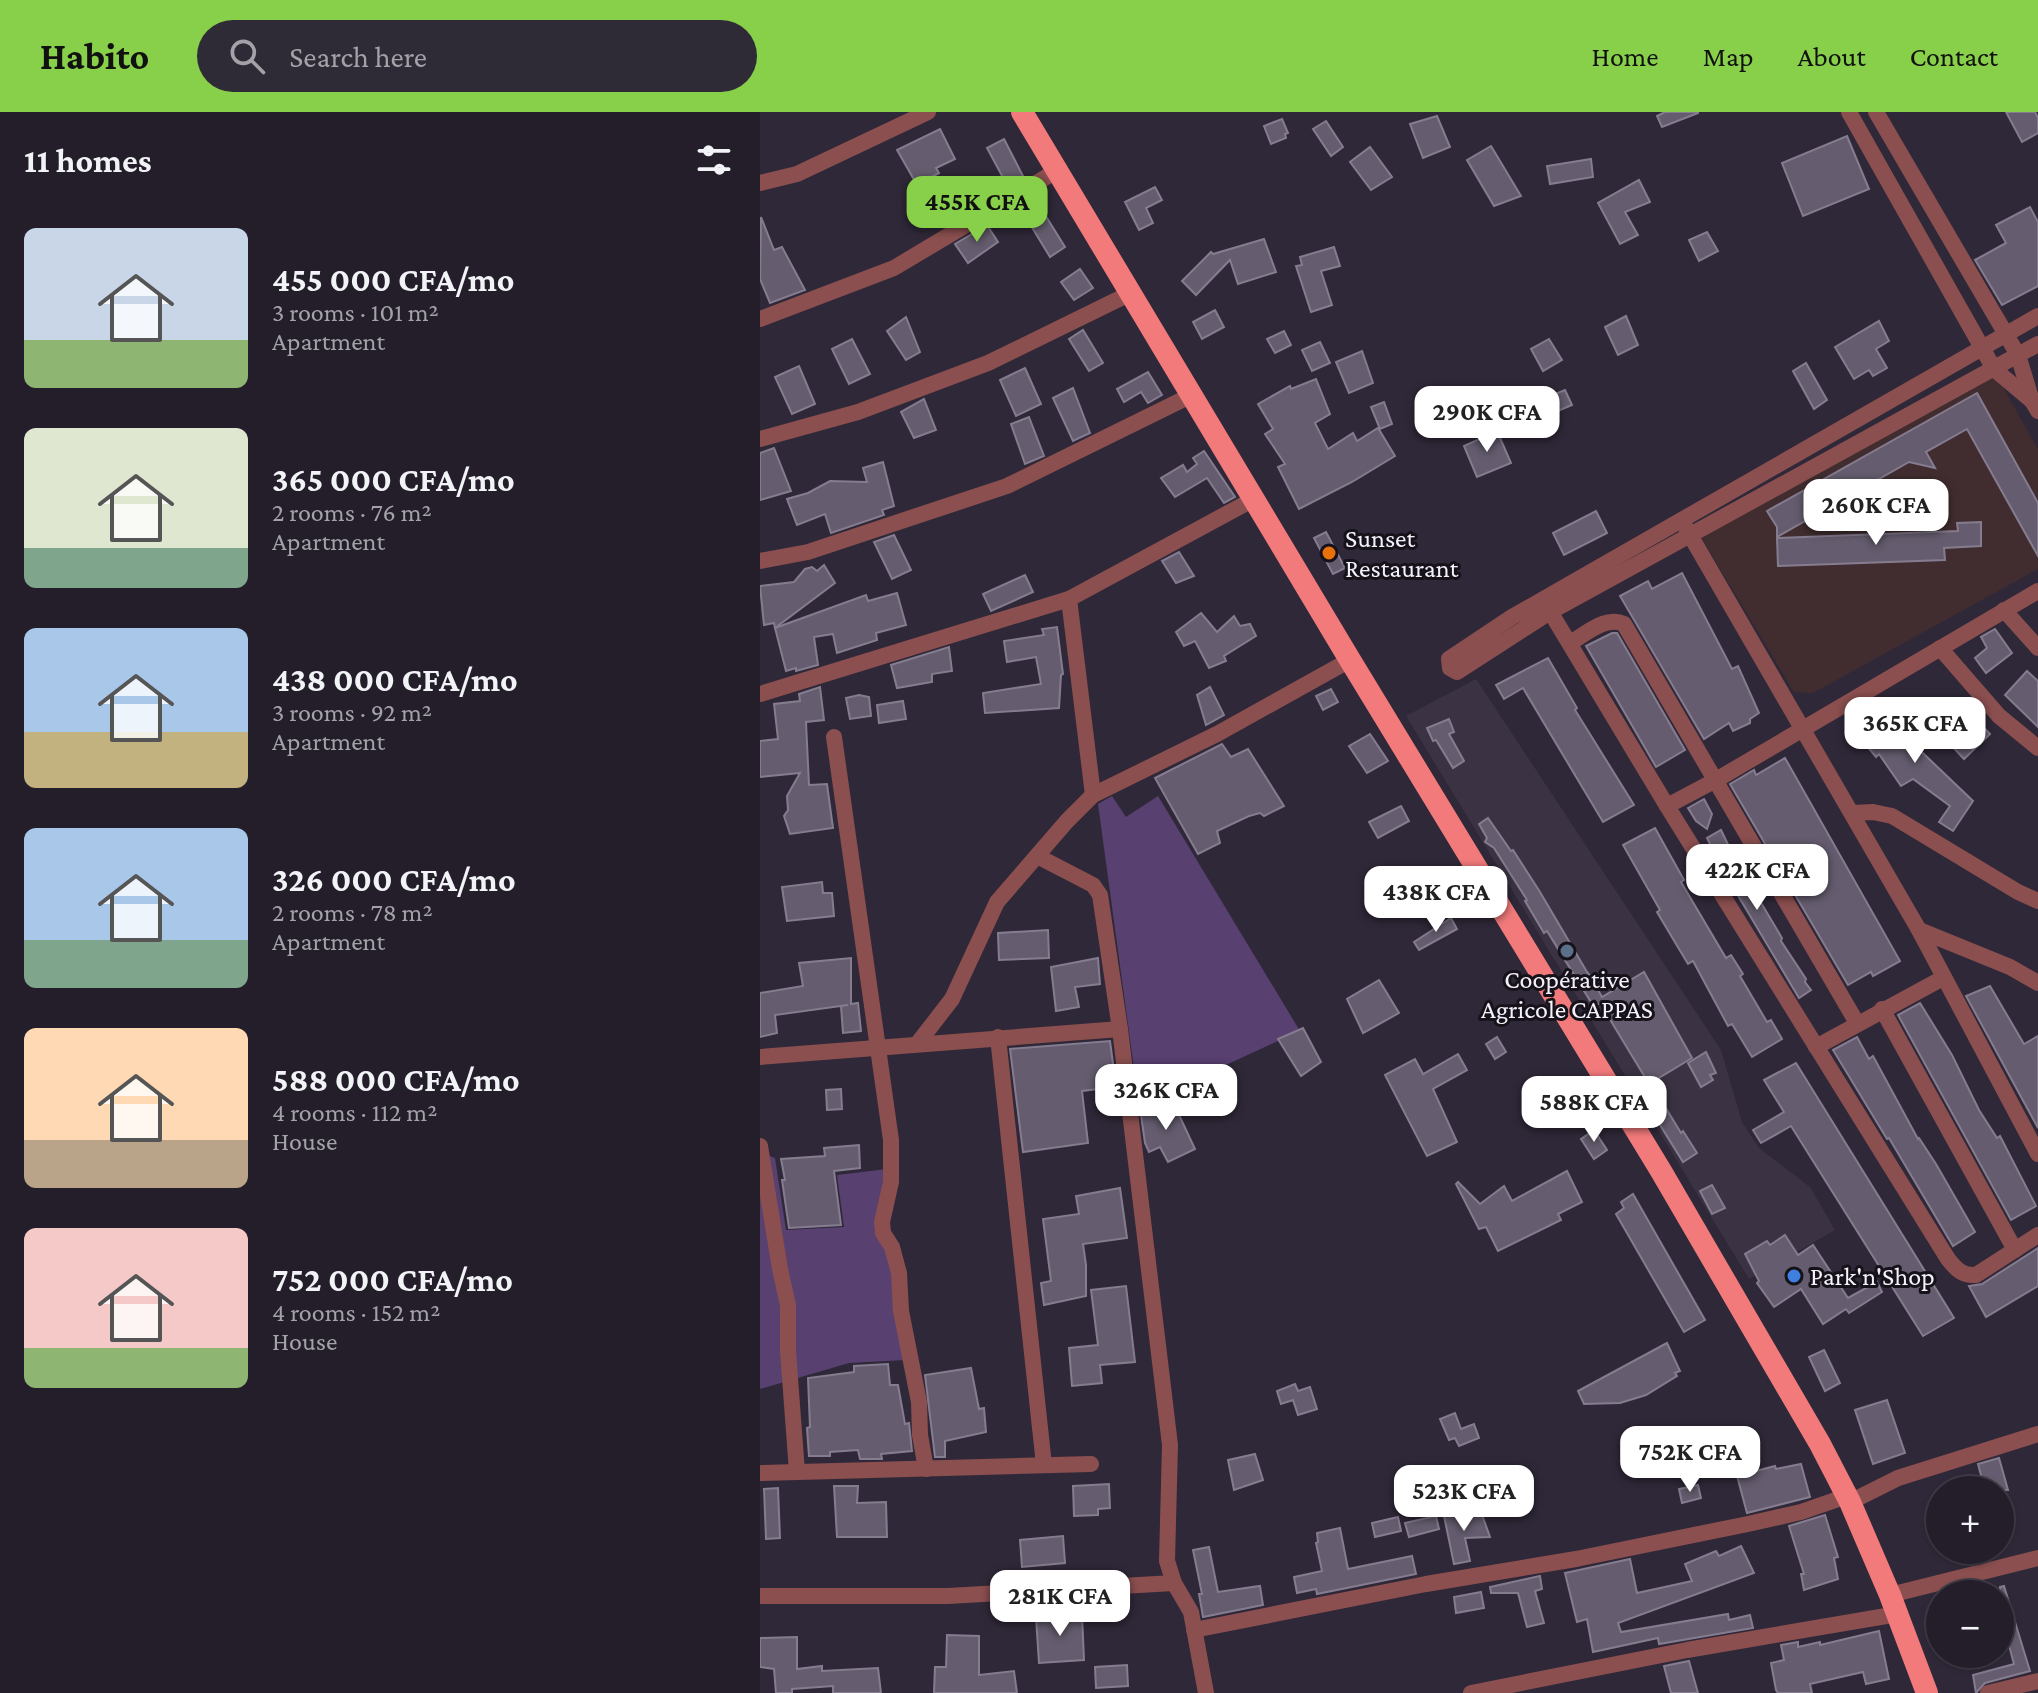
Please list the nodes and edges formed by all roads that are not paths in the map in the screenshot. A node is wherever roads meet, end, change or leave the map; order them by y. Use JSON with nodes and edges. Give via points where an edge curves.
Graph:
{"nodes":[{"id":1,"x":928,"y":112,"type":"edge"},
{"id":2,"x":1022,"y":112,"type":"edge"},
{"id":3,"x":1849,"y":112,"type":"edge"},
{"id":4,"x":1876,"y":112,"type":"edge"},
{"id":5,"x":1058,"y":170,"type":"junction"},
{"id":6,"x":760,"y":183,"type":"edge"},
{"id":7,"x":1129,"y":294,"type":"junction"},
{"id":8,"x":2038,"y":316,"type":"edge"},
{"id":9,"x":760,"y":319,"type":"edge"},
{"id":10,"x":2006,"y":334,"type":"junction"},
{"id":11,"x":2038,"y":344,"type":"edge"},
{"id":12,"x":1982,"y":348,"type":"junction"},
{"id":13,"x":2018,"y":355,"type":"junction"},
{"id":14,"x":1994,"y":369,"type":"junction"},
{"id":15,"x":1190,"y":396,"type":"junction"},
{"id":16,"x":2035,"y":406,"type":"edge"},
{"id":17,"x":760,"y":439,"type":"edge"},
{"id":18,"x":1254,"y":499,"type":"junction"},
{"id":19,"x":1685,"y":527,"type":"junction"},
{"id":20,"x":760,"y":561,"type":"edge"},
{"id":21,"x":2038,"y":591,"type":"edge"},
{"id":22,"x":1069,"y":599,"type":"junction"},
{"id":23,"x":1546,"y":606,"type":"junction"},
{"id":24,"x":2004,"y":610,"type":"junction"},
{"id":25,"x":1570,"y":643,"type":"junction"},
{"id":26,"x":1940,"y":648,"type":"junction"},
{"id":27,"x":2038,"y":648,"type":"edge"},
{"id":28,"x":1350,"y":660,"type":"junction"},
{"id":29,"x":760,"y":694,"type":"edge"},
{"id":30,"x":1802,"y":728,"type":"junction"},
{"id":31,"x":834,"y":737,"type":"dead end"},
{"id":32,"x":2038,"y":748,"type":"edge"},
{"id":33,"x":1716,"y":780,"type":"junction"},
{"id":34,"x":1093,"y":795,"type":"junction"},
{"id":35,"x":1667,"y":806,"type":"junction"},
{"id":36,"x":1853,"y":813,"type":"junction"},
{"id":37,"x":1037,"y":856,"type":"junction"},
{"id":38,"x":2038,"y":901,"type":"edge"},
{"id":39,"x":1919,"y":930,"type":"junction"},
{"id":40,"x":1943,"y":978,"type":"junction"},
{"id":41,"x":2038,"y":983,"type":"edge"},
{"id":42,"x":1882,"y":1009,"type":"junction"},
{"id":43,"x":1857,"y":1023,"type":"junction"},
{"id":44,"x":1120,"y":1029,"type":"junction"},
{"id":45,"x":998,"y":1037,"type":"junction"},
{"id":46,"x":918,"y":1043,"type":"junction"},
{"id":47,"x":876,"y":1046,"type":"junction"},
{"id":48,"x":1816,"y":1047,"type":"junction"},
{"id":49,"x":760,"y":1057,"type":"edge"},
{"id":50,"x":760,"y":1146,"type":"edge"},
{"id":51,"x":2038,"y":1154,"type":"edge"},
{"id":52,"x":2038,"y":1235,"type":"edge"},
{"id":53,"x":2015,"y":1250,"type":"junction"},
{"id":54,"x":2038,"y":1434,"type":"edge"},
{"id":55,"x":1091,"y":1464,"type":"dead end"},
{"id":56,"x":1044,"y":1465,"type":"junction"},
{"id":57,"x":926,"y":1469,"type":"junction"},
{"id":58,"x":797,"y":1472,"type":"junction"},
{"id":59,"x":760,"y":1473,"type":"edge"},
{"id":60,"x":1849,"y":1499,"type":"junction"},
{"id":61,"x":2038,"y":1558,"type":"edge"},
{"id":62,"x":1174,"y":1583,"type":"junction"},
{"id":63,"x":760,"y":1596,"type":"edge"},
{"id":64,"x":1894,"y":1604,"type":"junction"},
{"id":65,"x":1194,"y":1630,"type":"junction"},
{"id":66,"x":2038,"y":1681,"type":"edge"},
{"id":67,"x":1206,"y":1693,"type":"edge"},
{"id":68,"x":1471,"y":1693,"type":"edge"},
{"id":69,"x":1927,"y":1693,"type":"edge"},
{"id":70,"x":1988,"y":1693,"type":"edge"}],
"edges":[{"from":1,"to":6,"type":"street","via":[[797,174]]},
{"from":2,"to":5,"type":"highway"},
{"from":3,"to":12,"type":"street"},
{"from":4,"to":10,"type":"street"},
{"from":5,"to":7,"type":"highway"},
{"from":5,"to":9,"type":"street","via":[[894,268]]},
{"from":7,"to":15,"type":"highway"},
{"from":7,"to":17,"type":"street","via":[[988,363],[858,412]]},
{"from":8,"to":10,"type":"street"},
{"from":10,"to":12,"type":"street"},
{"from":10,"to":13,"type":"street"},
{"from":11,"to":13,"type":"street"},
{"from":12,"to":14,"type":"street"},
{"from":12,"to":19,"type":"street"},
{"from":13,"to":14,"type":"street"},
{"from":13,"to":16,"type":"street"},
{"from":14,"to":16,"type":"street"},
{"from":14,"to":19,"type":"street"},
{"from":15,"to":18,"type":"highway"},
{"from":15,"to":20,"type":"street","via":[[1007,486],[808,552]]},
{"from":18,"to":22,"type":"street"},
{"from":18,"to":28,"type":"highway"},
{"from":19,"to":23,"type":"street"},
{"from":19,"to":30,"type":"street"},
{"from":21,"to":24,"type":"street"},
{"from":22,"to":29,"type":"street"},
{"from":22,"to":34,"type":"street"},
{"from":23,"to":23,"type":"street","via":[[1449,659],[1450,668],[1457,672]]},
{"from":23,"to":25,"type":"street"},
{"from":24,"to":26,"type":"street"},
{"from":24,"to":27,"type":"street"},
{"from":25,"to":33,"type":"street","via":[[1605,622],[1624,624]]},
{"from":25,"to":35,"type":"street"},
{"from":26,"to":30,"type":"street"},
{"from":26,"to":32,"type":"street","via":[[1999,716]]},
{"from":28,"to":34,"type":"street"},
{"from":28,"to":60,"type":"highway","via":[[1661,1171]]},
{"from":30,"to":33,"type":"street"},
{"from":30,"to":36,"type":"street"},
{"from":31,"to":47,"type":"street"},
{"from":33,"to":35,"type":"street"},
{"from":33,"to":43,"type":"street"},
{"from":34,"to":37,"type":"street"},
{"from":35,"to":48,"type":"street"},
{"from":36,"to":38,"type":"street","via":[[1892,816]]},
{"from":36,"to":39,"type":"street"},
{"from":37,"to":44,"type":"street","via":[[1093,885],[1100,895]]},
{"from":37,"to":46,"type":"street","via":[[997,902],[952,999]]},
{"from":39,"to":40,"type":"street"},
{"from":39,"to":41,"type":"street"},
{"from":40,"to":42,"type":"street"},
{"from":40,"to":51,"type":"street"},
{"from":42,"to":43,"type":"street"},
{"from":42,"to":53,"type":"street"},
{"from":43,"to":48,"type":"street"},
{"from":44,"to":45,"type":"street"},
{"from":44,"to":62,"type":"street","via":[[1170,1445],[1165,1546]]},
{"from":45,"to":46,"type":"street"},
{"from":45,"to":56,"type":"street"},
{"from":46,"to":47,"type":"street"},
{"from":47,"to":49,"type":"street"},
{"from":47,"to":57,"type":"street","via":[[891,1140],[883,1233],[899,1273]]},
{"from":48,"to":53,"type":"street","via":[[1958,1271],[1976,1275]]},
{"from":50,"to":58,"type":"street","via":[[788,1305]]},
{"from":52,"to":53,"type":"street"},
{"from":54,"to":60,"type":"street"},
{"from":55,"to":56,"type":"street"},
{"from":56,"to":57,"type":"street"},
{"from":57,"to":58,"type":"street"},
{"from":58,"to":59,"type":"street"},
{"from":60,"to":64,"type":"highway"},
{"from":60,"to":65,"type":"street","via":[[1576,1559]]},
{"from":61,"to":64,"type":"street"},
{"from":62,"to":63,"type":"street","via":[[948,1596]]},
{"from":62,"to":65,"type":"street","via":[[1191,1612]]},
{"from":64,"to":68,"type":"street"},
{"from":64,"to":69,"type":"highway"},
{"from":65,"to":67,"type":"street"},
{"from":66,"to":70,"type":"street"}]}
